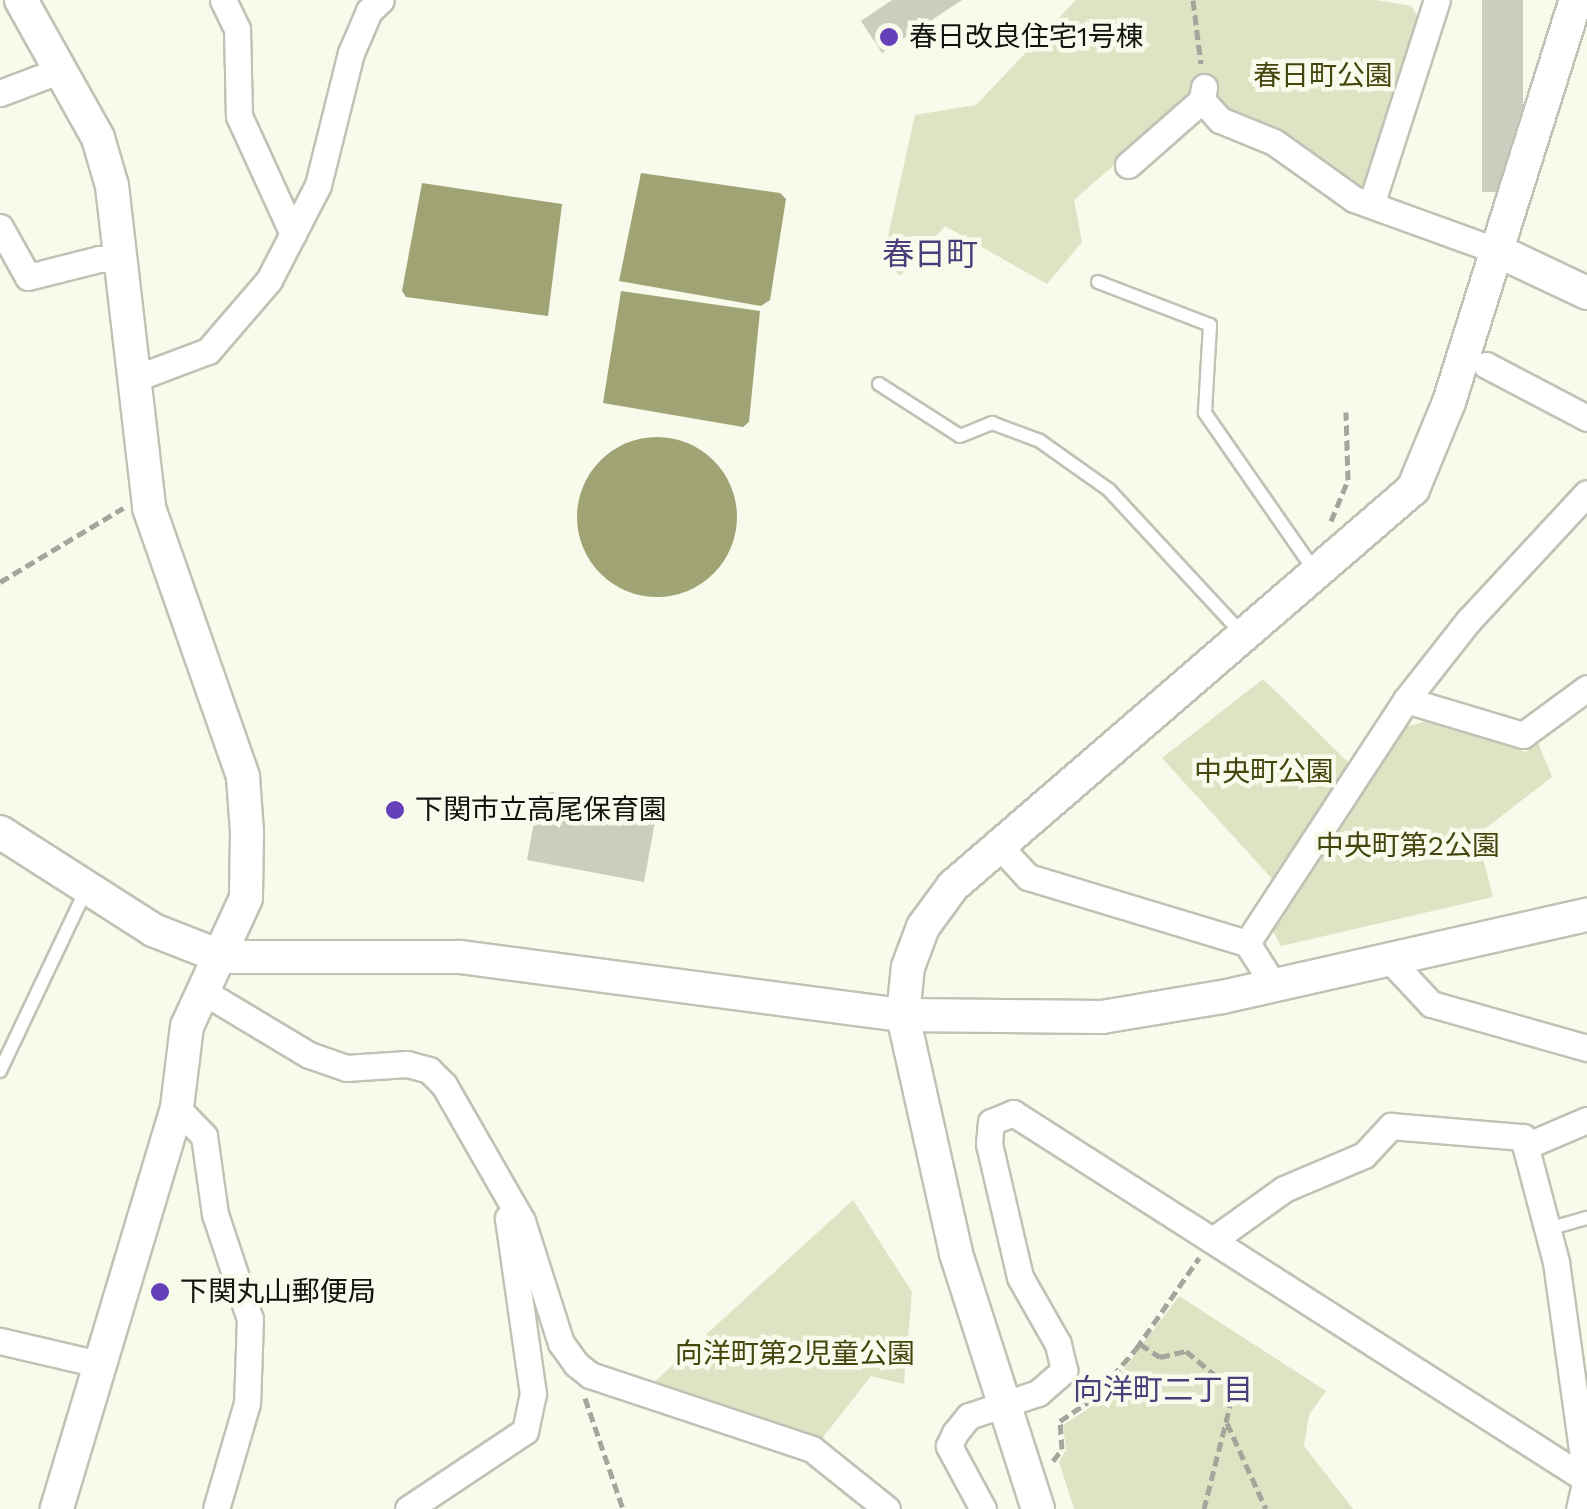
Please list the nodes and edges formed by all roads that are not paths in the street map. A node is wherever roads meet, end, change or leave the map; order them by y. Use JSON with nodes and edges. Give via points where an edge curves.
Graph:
{"nodes":[{"id":1,"x":21,"y":0,"type":"edge"},
{"id":2,"x":223,"y":0,"type":"edge"},
{"id":3,"x":354,"y":0,"type":"edge"},
{"id":4,"x":381,"y":0,"type":"edge"},
{"id":5,"x":1437,"y":0,"type":"edge"},
{"id":6,"x":1576,"y":0,"type":"edge"},
{"id":7,"x":358,"y":35,"type":"junction"},
{"id":8,"x":45,"y":76,"type":"dead end"},
{"id":9,"x":0,"y":93,"type":"edge"},
{"id":10,"x":1128,"y":165,"type":"dead end"},
{"id":11,"x":1372,"y":202,"type":"junction"},
{"id":12,"x":0,"y":227,"type":"edge"},
{"id":13,"x":293,"y":234,"type":"junction"},
{"id":14,"x":1498,"y":251,"type":"junction"},
{"id":15,"x":122,"y":259,"type":"junction"},
{"id":16,"x":1098,"y":282,"type":"dead end"},
{"id":17,"x":1587,"y":293,"type":"edge"},
{"id":18,"x":1486,"y":365,"type":"dead end"},
{"id":19,"x":136,"y":378,"type":"junction"},
{"id":20,"x":880,"y":384,"type":"dead end"},
{"id":21,"x":1587,"y":418,"type":"edge"},
{"id":22,"x":1587,"y":493,"type":"edge"},
{"id":23,"x":1318,"y":576,"type":"junction"},
{"id":24,"x":1245,"y":638,"type":"junction"},
{"id":25,"x":1587,"y":688,"type":"edge"},
{"id":26,"x":1406,"y":700,"type":"junction"},
{"id":27,"x":0,"y":832,"type":"edge"},
{"id":28,"x":1000,"y":847,"type":"junction"},
{"id":29,"x":89,"y":884,"type":"junction"},
{"id":30,"x":1587,"y":914,"type":"edge"},
{"id":31,"x":1246,"y":943,"type":"junction"},
{"id":32,"x":222,"y":957,"type":"junction"},
{"id":33,"x":1388,"y":958,"type":"junction"},
{"id":34,"x":1273,"y":984,"type":"junction"},
{"id":35,"x":204,"y":992,"type":"junction"},
{"id":36,"x":903,"y":1015,"type":"junction"},
{"id":37,"x":1587,"y":1048,"type":"edge"},
{"id":38,"x":0,"y":1071,"type":"edge"},
{"id":39,"x":177,"y":1108,"type":"junction"},
{"id":40,"x":1587,"y":1120,"type":"edge"},
{"id":41,"x":1526,"y":1146,"type":"junction"},
{"id":42,"x":500,"y":1183,"type":"junction"},
{"id":43,"x":1587,"y":1218,"type":"edge"},
{"id":44,"x":1548,"y":1229,"type":"junction"},
{"id":45,"x":1212,"y":1240,"type":"junction"},
{"id":46,"x":0,"y":1342,"type":"edge"},
{"id":47,"x":98,"y":1364,"type":"junction"},
{"id":48,"x":1004,"y":1408,"type":"junction"},
{"id":49,"x":1584,"y":1451,"type":"edge"},
{"id":50,"x":1586,"y":1480,"type":"edge"},
{"id":51,"x":57,"y":1509,"type":"edge"},
{"id":52,"x":216,"y":1509,"type":"edge"},
{"id":53,"x":408,"y":1509,"type":"edge"},
{"id":54,"x":887,"y":1509,"type":"edge"},
{"id":55,"x":983,"y":1509,"type":"edge"},
{"id":56,"x":1038,"y":1509,"type":"edge"},
{"id":57,"x":1579,"y":1509,"type":"edge"}],
"edges":[{"from":1,"to":15,"type":"street","via":[[98,138]]},
{"from":2,"to":13,"type":"street","via":[[237,29],[239,116]]},
{"from":3,"to":7,"type":"street"},
{"from":4,"to":7,"type":"street"},
{"from":5,"to":11,"type":"street"},
{"from":6,"to":14,"type":"street"},
{"from":7,"to":13,"type":"street","via":[[318,185]]},
{"from":8,"to":9,"type":"street"},
{"from":10,"to":11,"type":"street","via":[[1203,93],[1220,120],[1274,142],[1354,199]]},
{"from":11,"to":14,"type":"street"},
{"from":12,"to":15,"type":"street","via":[[28,278],[99,258]]},
{"from":13,"to":19,"type":"street","via":[[270,280],[208,351]]},
{"from":14,"to":17,"type":"street"},
{"from":14,"to":23,"type":"street","via":[[1413,489]]},
{"from":15,"to":19,"type":"street"},
{"from":16,"to":23,"type":"lane","via":[[1210,325],[1205,413]]},
{"from":18,"to":21,"type":"street"},
{"from":19,"to":32,"type":"street","via":[[149,498],[242,777],[246,898]]},
{"from":20,"to":24,"type":"lane","via":[[960,436],[999,423],[1054,451],[1109,490]]},
{"from":22,"to":26,"type":"street","via":[[1469,620]]},
{"from":23,"to":24,"type":"street"},
{"from":24,"to":28,"type":"street"},
{"from":25,"to":26,"type":"street","via":[[1523,735]]},
{"from":26,"to":31,"type":"street"},
{"from":27,"to":29,"type":"street"},
{"from":28,"to":31,"type":"street","via":[[1028,878]]},
{"from":28,"to":36,"type":"street","via":[[953,886],[924,927],[908,967]]},
{"from":29,"to":32,"type":"street","via":[[153,930]]},
{"from":29,"to":38,"type":"lane"},
{"from":30,"to":33,"type":"street"},
{"from":31,"to":34,"type":"street"},
{"from":32,"to":35,"type":"street"},
{"from":32,"to":36,"type":"street","via":[[460,957]]},
{"from":33,"to":34,"type":"street"},
{"from":33,"to":37,"type":"street","via":[[1431,1004]]},
{"from":34,"to":36,"type":"street","via":[[1102,1017]]},
{"from":35,"to":39,"type":"street","via":[[188,1026]]},
{"from":35,"to":42,"type":"street","via":[[309,1055],[346,1068],[407,1064],[429,1070]]},
{"from":36,"to":48,"type":"street","via":[[956,1253]]},
{"from":39,"to":47,"type":"street"},
{"from":39,"to":52,"type":"street","via":[[204,1136],[216,1214],[250,1319],[247,1404]]},
{"from":40,"to":41,"type":"street"},
{"from":41,"to":44,"type":"street"},
{"from":41,"to":45,"type":"street","via":[[1523,1137],[1391,1126],[1364,1156],[1284,1189]]},
{"from":42,"to":53,"type":"street","via":[[522,1285],[532,1394],[524,1431]]},
{"from":42,"to":54,"type":"street","via":[[540,1267],[560,1344],[576,1364],[812,1449]]},
{"from":43,"to":44,"type":"lane"},
{"from":44,"to":49,"type":"street"},
{"from":45,"to":48,"type":"street","via":[[1032,1122],[1013,1113],[991,1122],[990,1144],[1020,1277],[1063,1354],[1057,1378]]},
{"from":45,"to":50,"type":"street"},
{"from":46,"to":47,"type":"street"},
{"from":47,"to":51,"type":"street"},
{"from":48,"to":55,"type":"street","via":[[969,1416],[949,1446]]},
{"from":48,"to":56,"type":"street"},
{"from":49,"to":50,"type":"street"},
{"from":50,"to":57,"type":"street"}]}
